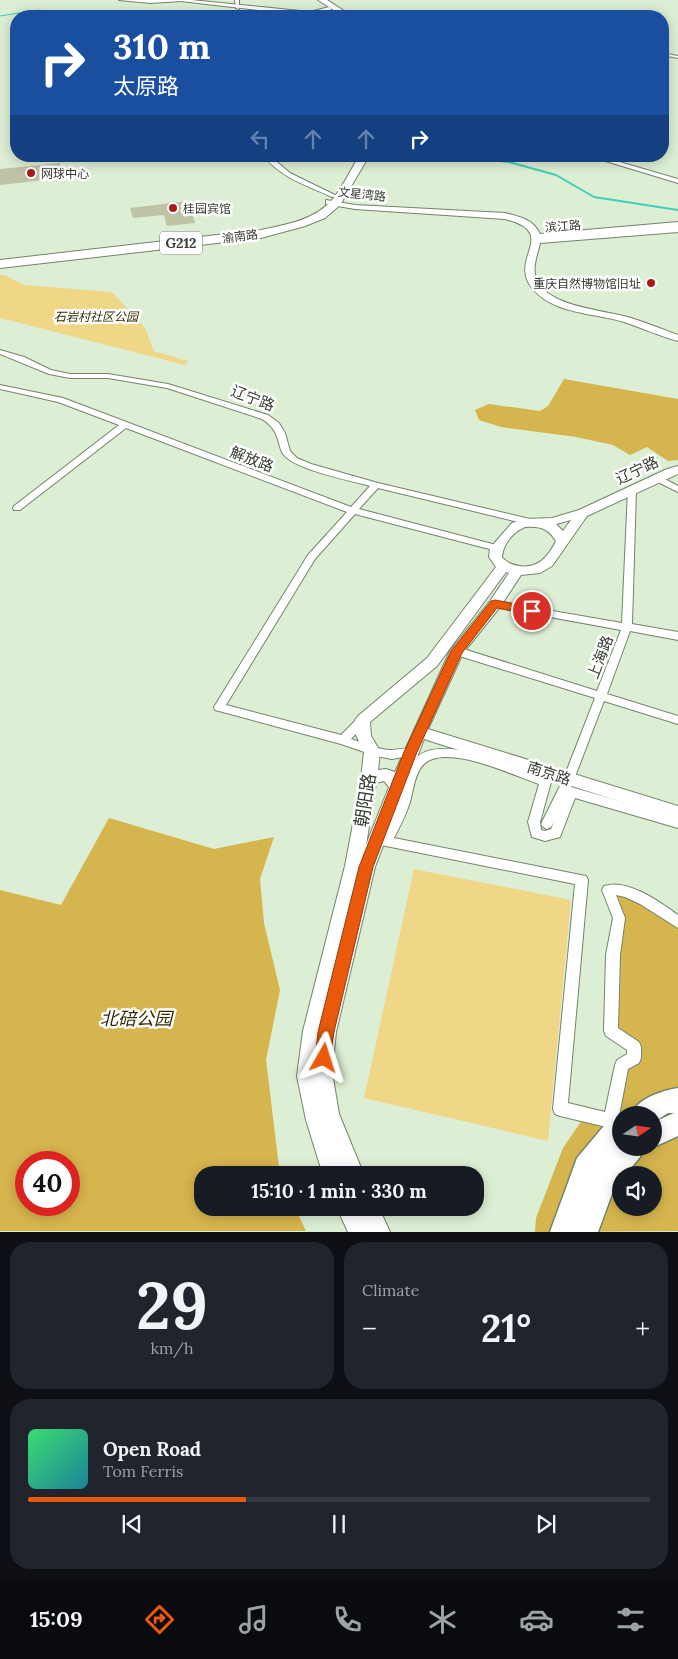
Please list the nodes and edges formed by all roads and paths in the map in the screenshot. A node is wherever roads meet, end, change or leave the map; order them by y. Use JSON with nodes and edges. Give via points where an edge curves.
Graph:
{"nodes":[{"id":1,"x":121,"y":0,"type":"edge"},
{"id":2,"x":173,"y":0,"type":"edge"},
{"id":3,"x":318,"y":0,"type":"edge"},
{"id":4,"x":322,"y":0,"type":"edge"},
{"id":5,"x":238,"y":5,"type":"edge"},
{"id":6,"x":331,"y":9,"type":"junction"},
{"id":7,"x":278,"y":10,"type":"edge"},
{"id":8,"x":327,"y":10,"type":"edge"},
{"id":9,"x":270,"y":162,"type":"edge"},
{"id":10,"x":355,"y":162,"type":"edge"},
{"id":11,"x":360,"y":162,"type":"edge"},
{"id":12,"x":613,"y":162,"type":"edge"},
{"id":13,"x":678,"y":181,"type":"edge"},
{"id":14,"x":337,"y":196,"type":"junction"},
{"id":15,"x":678,"y":225,"type":"edge"},
{"id":16,"x":653,"y":229,"type":"junction"},
{"id":17,"x":678,"y":229,"type":"edge"},
{"id":18,"x":540,"y":239,"type":"junction"},
{"id":19,"x":0,"y":260,"type":"edge"},
{"id":20,"x":0,"y":264,"type":"edge"},
{"id":21,"x":678,"y":332,"type":"edge"},
{"id":22,"x":678,"y":338,"type":"edge"},
{"id":23,"x":0,"y":352,"type":"edge"},
{"id":24,"x":0,"y":387,"type":"edge"},
{"id":25,"x":126,"y":424,"type":"junction"},
{"id":26,"x":678,"y":470,"type":"edge"},
{"id":27,"x":657,"y":478,"type":"junction"},
{"id":28,"x":376,"y":485,"type":"junction"},
{"id":29,"x":678,"y":489,"type":"edge"},
{"id":30,"x":632,"y":490,"type":"junction"},
{"id":31,"x":16,"y":508,"type":"dead end"},
{"id":32,"x":351,"y":510,"type":"junction"},
{"id":33,"x":583,"y":513,"type":"junction"},
{"id":34,"x":537,"y":522,"type":"junction"},
{"id":35,"x":562,"y":541,"type":"junction"},
{"id":36,"x":497,"y":548,"type":"junction"},
{"id":37,"x":511,"y":569,"type":"junction"},
{"id":38,"x":495,"y":604,"type":"junction"},
{"id":39,"x":627,"y":627,"type":"junction"},
{"id":40,"x":678,"y":636,"type":"edge"},
{"id":41,"x":457,"y":651,"type":"junction"},
{"id":42,"x":600,"y":696,"type":"junction"},
{"id":43,"x":363,"y":720,"type":"junction"},
{"id":44,"x":678,"y":720,"type":"edge"},
{"id":45,"x":420,"y":732,"type":"junction"},
{"id":46,"x":343,"y":740,"type":"junction"},
{"id":47,"x":372,"y":751,"type":"junction"},
{"id":48,"x":410,"y":752,"type":"junction"},
{"id":49,"x":369,"y":779,"type":"junction"},
{"id":50,"x":568,"y":780,"type":"junction"},
{"id":51,"x":397,"y":788,"type":"junction"},
{"id":52,"x":678,"y":814,"type":"edge"},
{"id":53,"x":547,"y":824,"type":"dead end"},
{"id":54,"x":678,"y":922,"type":"edge"},
{"id":55,"x":678,"y":1100,"type":"edge"},
{"id":56,"x":658,"y":1106,"type":"edge"},
{"id":57,"x":678,"y":1123,"type":"edge"},
{"id":58,"x":662,"y":1131,"type":"edge"},
{"id":59,"x":612,"y":1135,"type":"edge"},
{"id":60,"x":625,"y":1156,"type":"edge"},
{"id":61,"x":331,"y":1166,"type":"edge"},
{"id":62,"x":349,"y":1166,"type":"edge"},
{"id":63,"x":352,"y":1216,"type":"edge"},
{"id":64,"x":372,"y":1216,"type":"edge"},
{"id":65,"x":359,"y":1232,"type":"edge"},
{"id":66,"x":379,"y":1232,"type":"edge"},
{"id":67,"x":563,"y":1232,"type":"edge"},
{"id":68,"x":585,"y":1232,"type":"edge"}],
"edges":[{"from":1,"to":2,"type":"street"},
{"from":2,"to":5,"type":"main road"},
{"from":2,"to":5,"type":"main road"},
{"from":3,"to":6,"type":"highway"},
{"from":4,"to":6,"type":"highway"},
{"from":5,"to":7,"type":"main road"},
{"from":6,"to":8,"type":"main road"},
{"from":9,"to":14,"type":"street"},
{"from":10,"to":14,"type":"highway"},
{"from":11,"to":14,"type":"highway"},
{"from":12,"to":13,"type":"street"},
{"from":14,"to":18,"type":"main road","name":"文星湾路","via":[[514,218],[527,222]]},
{"from":14,"to":19,"type":"highway","name":"渝南路","number":"G212","via":[[297,219],[259,229]]},
{"from":14,"to":20,"type":"highway","name":"渝南路","number":"G212","via":[[302,223],[261,234]]},
{"from":15,"to":16,"type":"main road","name":"滨江路"},
{"from":16,"to":17,"type":"main road","name":"滨江路"},
{"from":16,"to":18,"type":"main road","name":"滨江路"},
{"from":18,"to":21,"type":"main road","via":[[543,283],[564,298]]},
{"from":18,"to":22,"type":"main road","via":[[530,274],[536,288],[580,309],[627,320]]},
{"from":23,"to":28,"type":"street","name":"辽宁路","via":[[49,372],[70,376],[108,376],[168,386],[266,417],[276,425],[286,452],[294,460]]},
{"from":24,"to":25,"type":"street","name":"解放路","via":[[60,400]]},
{"from":25,"to":31,"type":"street"},
{"from":25,"to":32,"type":"street","name":"解放路"},
{"from":26,"to":27,"type":"main road","name":"辽宁路"},
{"from":27,"to":29,"type":"street"},
{"from":27,"to":30,"type":"main road","name":"辽宁路"},
{"from":28,"to":32,"type":"street"},
{"from":28,"to":34,"type":"street","name":"辽宁路"},
{"from":30,"to":33,"type":"main road","name":"辽宁路"},
{"from":30,"to":39,"type":"street","name":"上海路"},
{"from":32,"to":36,"type":"street","name":"解放路"},
{"from":32,"to":46,"type":"street","via":[[311,557],[220,707]]},
{"from":33,"to":34,"type":"main road","name":"辽宁路"},
{"from":33,"to":35,"type":"main road","name":"辽宁路"},
{"from":34,"to":35,"type":"main road","via":[[555,529]]},
{"from":34,"to":36,"type":"main road","via":[[515,527]]},
{"from":35,"to":37,"type":"main road","via":[[540,568],[529,572]]},
{"from":36,"to":37,"type":"main road","via":[[496,556]]},
{"from":37,"to":38,"type":"main road"},
{"from":37,"to":43,"type":"main road","via":[[432,662]]},
{"from":38,"to":39,"type":"street"},
{"from":38,"to":41,"type":"main road"},
{"from":39,"to":40,"type":"street"},
{"from":39,"to":42,"type":"street","name":"上海路"},
{"from":41,"to":42,"type":"street"},
{"from":41,"to":45,"type":"main road"},
{"from":42,"to":44,"type":"street"},
{"from":42,"to":50,"type":"street","name":"上海路"},
{"from":43,"to":46,"type":"street"},
{"from":43,"to":47,"type":"main road","via":[[361,732]]},
{"from":45,"to":48,"type":"main road"},
{"from":45,"to":50,"type":"main road","name":"南京路"},
{"from":46,"to":47,"type":"street"},
{"from":47,"to":48,"type":"street","via":[[385,754]]},
{"from":47,"to":49,"type":"main road","name":"朝阳路"},
{"from":48,"to":51,"type":"main road"},
{"from":49,"to":51,"type":"main road","via":[[388,775]]},
{"from":49,"to":61,"type":"main road","name":"朝阳路","via":[[354,866],[313,1032],[307,1076],[316,1120]]},
{"from":50,"to":52,"type":"main road","name":"南京路"},
{"from":50,"to":53,"type":"street","name":"上海路"},
{"from":51,"to":62,"type":"main road","via":[[366,867],[326,1032],[322,1072],[329,1114]]},
{"from":52,"to":54,"type":"street","via":[[571,792],[556,833],[545,836],[536,833],[534,822],[545,782],[467,756],[440,753],[419,762],[402,810],[386,841],[582,880],[560,1110],[610,1121],[622,1065],[634,1058],[634,1047],[611,1032],[613,955],[619,918],[608,890],[616,889],[638,897]]},
{"from":55,"to":56,"type":"main road"},
{"from":57,"to":58,"type":"main road"},
{"from":59,"to":67,"type":"main road","via":[[586,1168]]},
{"from":60,"to":68,"type":"main road","via":[[604,1183]]},
{"from":63,"to":65,"type":"main road"},
{"from":64,"to":66,"type":"main road"}]}
